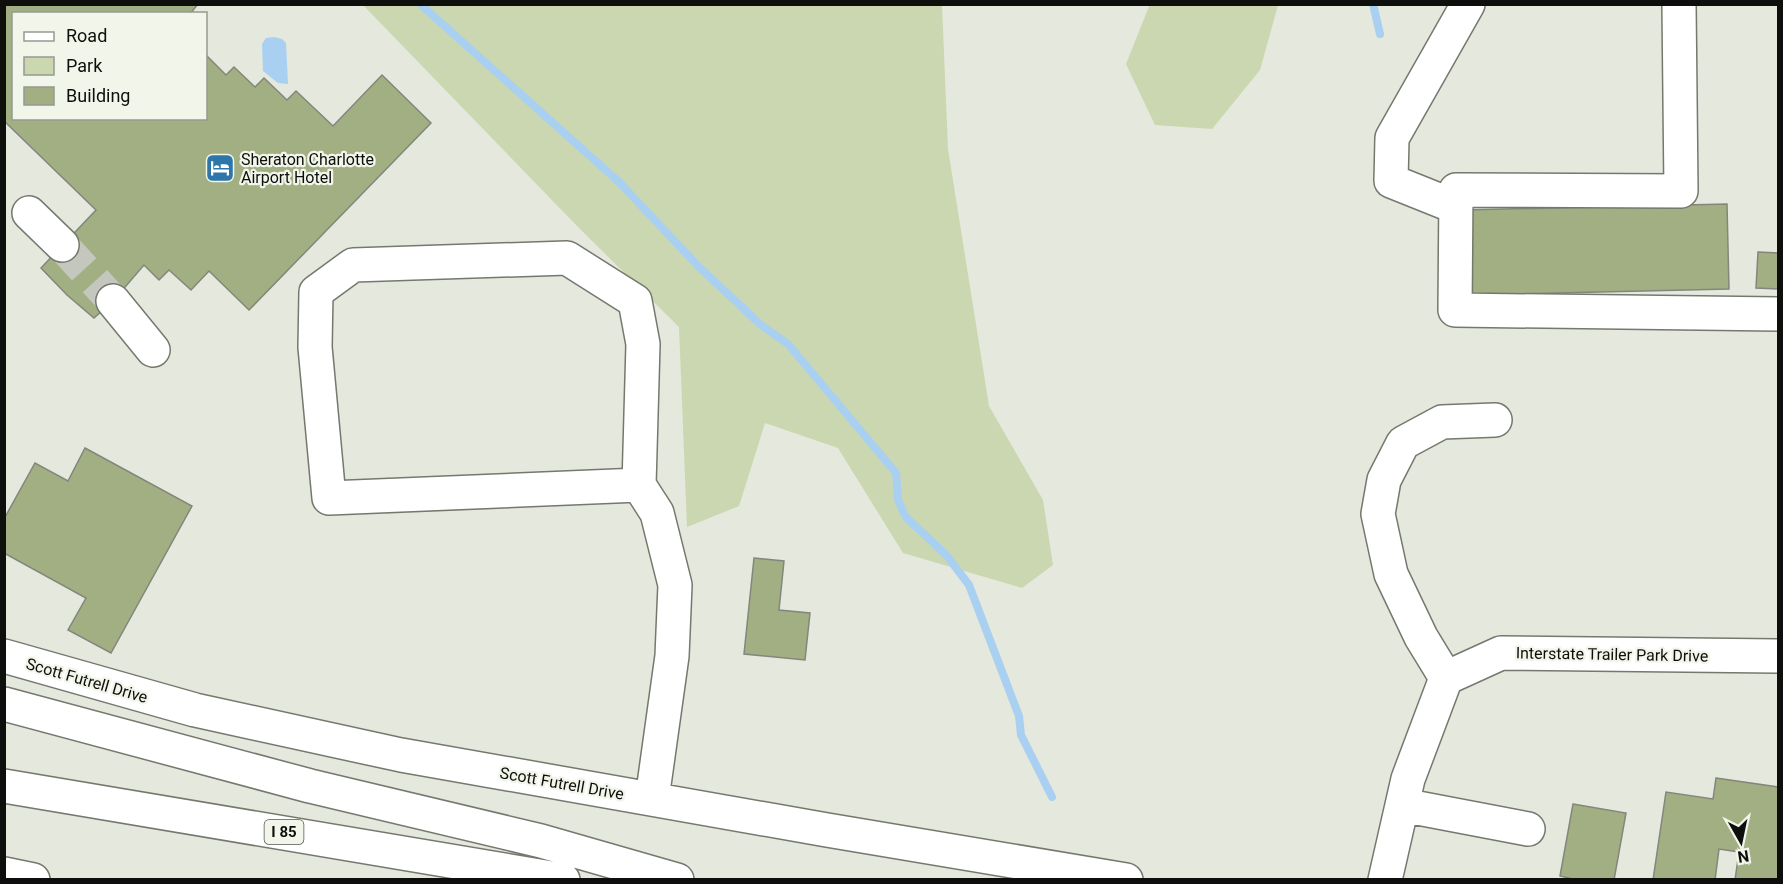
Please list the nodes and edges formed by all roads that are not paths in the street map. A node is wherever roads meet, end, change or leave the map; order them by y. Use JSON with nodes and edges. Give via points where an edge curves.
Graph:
{"nodes":[{"id":1,"x":1468,"y":4,"type":"edge"},
{"id":2,"x":1679,"y":4,"type":"edge"},
{"id":3,"x":1456,"y":207,"type":"junction"},
{"id":4,"x":29,"y":213,"type":"dead end"},
{"id":5,"x":62,"y":245,"type":"tunnel mouth"},
{"id":6,"x":113,"y":301,"type":"tunnel mouth"},
{"id":7,"x":1779,"y":314,"type":"edge"},
{"id":8,"x":153,"y":350,"type":"dead end"},
{"id":9,"x":1495,"y":420,"type":"dead end"},
{"id":10,"x":639,"y":485,"type":"junction"},
{"id":11,"x":4,"y":656,"type":"edge"},
{"id":12,"x":1779,"y":656,"type":"edge"},
{"id":13,"x":1446,"y":678,"type":"junction"},
{"id":14,"x":4,"y":704,"type":"edge"},
{"id":15,"x":4,"y":786,"type":"edge"},
{"id":16,"x":652,"y":799,"type":"junction"},
{"id":17,"x":1402,"y":805,"type":"junction"},
{"id":18,"x":1528,"y":829,"type":"dead end"},
{"id":19,"x":4,"y":874,"type":"edge"},
{"id":20,"x":33,"y":879,"type":"edge"},
{"id":21,"x":562,"y":879,"type":"edge"},
{"id":22,"x":677,"y":879,"type":"edge"},
{"id":23,"x":1126,"y":879,"type":"edge"},
{"id":24,"x":1385,"y":879,"type":"edge"}],
"edges":[{"from":1,"to":3,"type":"main road","via":[[1392,138],[1390,181]]},
{"from":2,"to":3,"type":"main road","via":[[1682,191],[1456,190]]},
{"from":3,"to":7,"type":"main road","via":[[1455,310]]},
{"from":4,"to":5,"type":"main road"},
{"from":6,"to":8,"type":"main road"},
{"from":9,"to":13,"type":"main road","via":[[1442,422],[1403,443],[1384,480],[1378,514],[1391,574]]},
{"from":10,"to":10,"type":"main road","via":[[643,344],[635,301],[567,258],[353,265],[316,292],[315,347],[329,498]]},
{"from":10,"to":16,"type":"main road","via":[[657,513],[675,585],[672,656]]},
{"from":11,"to":16,"type":"main road","name":"Scott Futrell Drive","via":[[230,717],[401,755]]},
{"from":12,"to":13,"type":"main road","name":"Interstate Trailer Park Drive","via":[[1501,653]]},
{"from":13,"to":17,"type":"main road"},
{"from":14,"to":22,"type":"main road"},
{"from":15,"to":21,"type":"main road","number":"I 85"},
{"from":16,"to":23,"type":"main road","name":"Scott Futrell Drive"},
{"from":17,"to":18,"type":"main road"},
{"from":17,"to":24,"type":"main road"},
{"from":19,"to":20,"type":"main road"}]}
